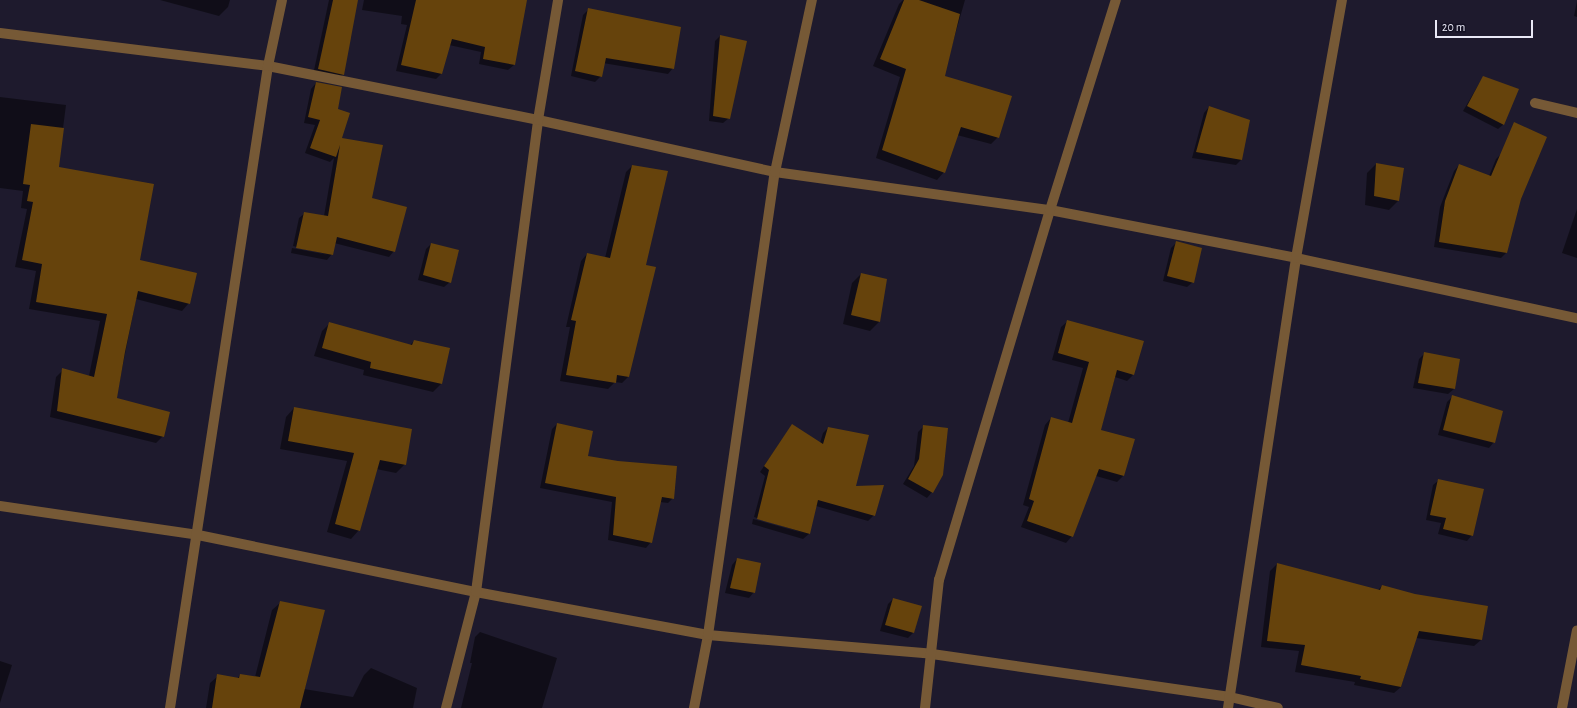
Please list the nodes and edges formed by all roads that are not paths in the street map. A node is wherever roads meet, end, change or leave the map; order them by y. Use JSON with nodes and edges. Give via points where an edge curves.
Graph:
{"nodes":[{"id":1,"x":282,"y":0,"type":"edge"},
{"id":2,"x":558,"y":0,"type":"edge"},
{"id":3,"x":812,"y":0,"type":"edge"},
{"id":4,"x":1116,"y":0,"type":"edge"},
{"id":5,"x":1342,"y":0,"type":"edge"},
{"id":6,"x":0,"y":33,"type":"edge"},
{"id":7,"x":268,"y":66,"type":"junction"},
{"id":8,"x":1534,"y":103,"type":"dead end"},
{"id":9,"x":1577,"y":113,"type":"edge"},
{"id":10,"x":538,"y":120,"type":"junction"},
{"id":11,"x":775,"y":172,"type":"junction"},
{"id":12,"x":1050,"y":210,"type":"junction"},
{"id":13,"x":1296,"y":258,"type":"junction"},
{"id":14,"x":1577,"y":318,"type":"edge"},
{"id":15,"x":0,"y":506,"type":"edge"},
{"id":16,"x":198,"y":535,"type":"junction"},
{"id":17,"x":476,"y":592,"type":"junction"},
{"id":18,"x":1577,"y":630,"type":"edge"},
{"id":19,"x":708,"y":635,"type":"junction"},
{"id":20,"x":932,"y":654,"type":"junction"},
{"id":21,"x":1230,"y":697,"type":"junction"},
{"id":22,"x":170,"y":708,"type":"edge"},
{"id":23,"x":446,"y":708,"type":"edge"},
{"id":24,"x":694,"y":708,"type":"edge"},
{"id":25,"x":925,"y":708,"type":"edge"},
{"id":26,"x":1228,"y":708,"type":"edge"},
{"id":27,"x":1278,"y":708,"type":"edge"},
{"id":28,"x":1562,"y":708,"type":"edge"}],
"edges":[{"from":1,"to":7,"type":"street"},
{"from":2,"to":10,"type":"street"},
{"from":3,"to":11,"type":"street"},
{"from":4,"to":12,"type":"street"},
{"from":5,"to":13,"type":"street"},
{"from":6,"to":7,"type":"street"},
{"from":7,"to":10,"type":"street"},
{"from":7,"to":16,"type":"street"},
{"from":8,"to":9,"type":"street"},
{"from":10,"to":11,"type":"street"},
{"from":10,"to":17,"type":"street"},
{"from":11,"to":12,"type":"street"},
{"from":11,"to":19,"type":"street"},
{"from":12,"to":13,"type":"street"},
{"from":12,"to":20,"type":"street","via":[[939,580]]},
{"from":13,"to":14,"type":"street"},
{"from":13,"to":21,"type":"street"},
{"from":15,"to":16,"type":"street"},
{"from":16,"to":17,"type":"street"},
{"from":16,"to":22,"type":"street"},
{"from":17,"to":19,"type":"street"},
{"from":17,"to":23,"type":"street"},
{"from":18,"to":28,"type":"street"},
{"from":19,"to":20,"type":"street"},
{"from":19,"to":24,"type":"street"},
{"from":20,"to":21,"type":"street"},
{"from":20,"to":25,"type":"street"},
{"from":21,"to":26,"type":"street"},
{"from":21,"to":27,"type":"street"}]}
